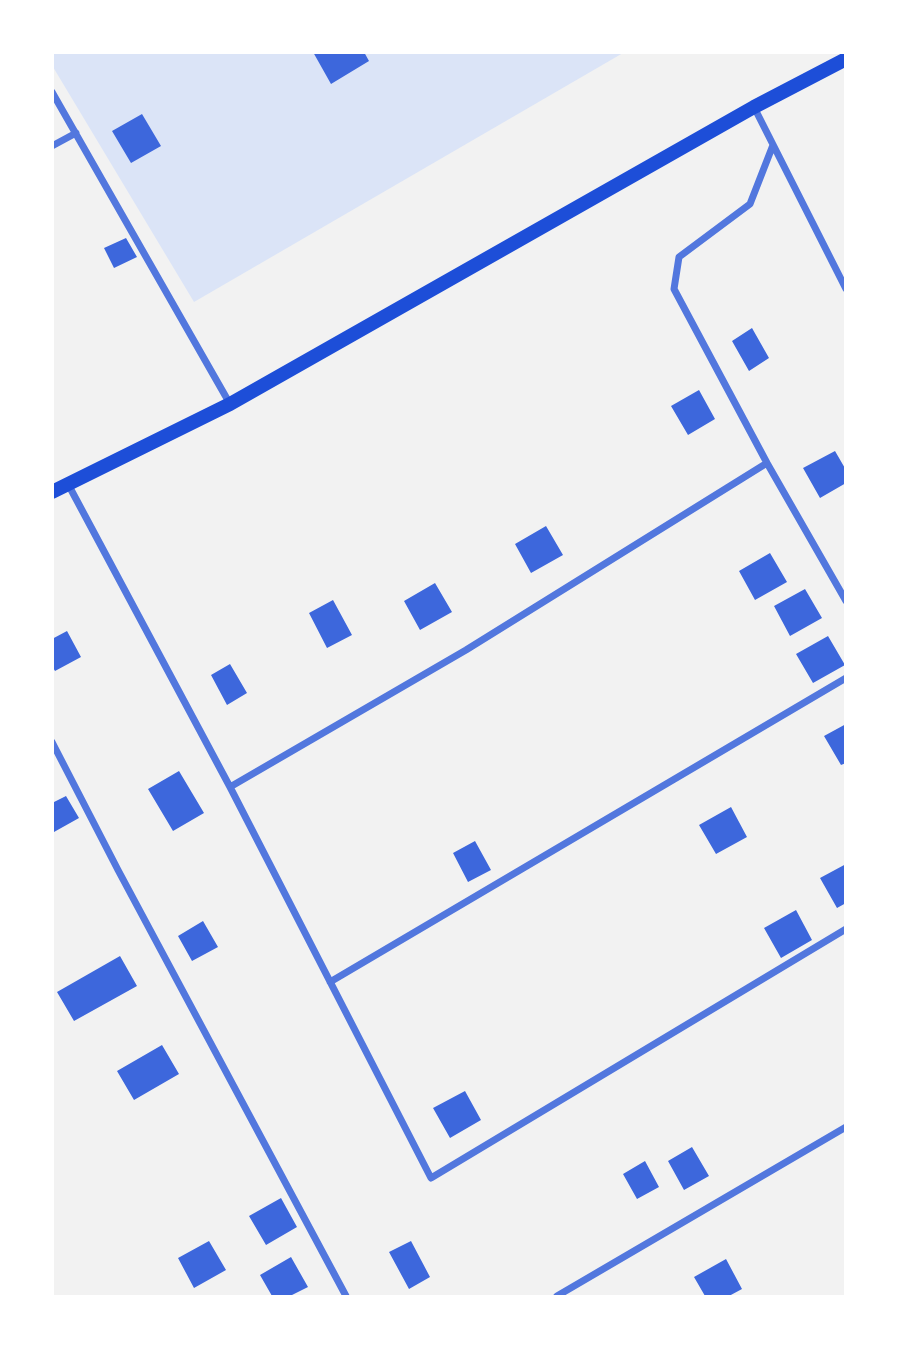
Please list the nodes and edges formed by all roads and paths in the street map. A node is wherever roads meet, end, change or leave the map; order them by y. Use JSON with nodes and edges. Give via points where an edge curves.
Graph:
{"nodes":[{"id":1,"x":845,"y":59,"type":"edge"},
{"id":2,"x":52,"y":92,"type":"edge"},
{"id":3,"x":754,"y":107,"type":"junction"},
{"id":4,"x":76,"y":133,"type":"junction"},
{"id":5,"x":773,"y":145,"type":"junction"},
{"id":6,"x":52,"y":146,"type":"edge"},
{"id":7,"x":845,"y":289,"type":"edge"},
{"id":8,"x":230,"y":404,"type":"junction"},
{"id":9,"x":767,"y":463,"type":"junction"},
{"id":10,"x":68,"y":483,"type":"junction"},
{"id":11,"x":52,"y":492,"type":"edge"},
{"id":12,"x":845,"y":601,"type":"edge"},
{"id":13,"x":845,"y":678,"type":"edge"},
{"id":14,"x":52,"y":742,"type":"edge"},
{"id":15,"x":229,"y":787,"type":"junction"},
{"id":16,"x":845,"y":929,"type":"edge"},
{"id":17,"x":330,"y":982,"type":"junction"},
{"id":18,"x":845,"y":1127,"type":"edge"},
{"id":19,"x":346,"y":1297,"type":"edge"},
{"id":20,"x":557,"y":1297,"type":"edge"}],
"edges":[{"from":1,"to":3,"type":"main road"},
{"from":2,"to":4,"type":"street"},
{"from":3,"to":5,"type":"street"},
{"from":3,"to":8,"type":"main road"},
{"from":4,"to":6,"type":"street"},
{"from":4,"to":8,"type":"street"},
{"from":5,"to":7,"type":"street"},
{"from":5,"to":9,"type":"street","via":[[750,204],[679,257],[674,289]]},
{"from":8,"to":10,"type":"main road"},
{"from":9,"to":12,"type":"street"},
{"from":9,"to":15,"type":"street","via":[[466,650]]},
{"from":10,"to":11,"type":"main road"},
{"from":10,"to":15,"type":"street"},
{"from":13,"to":17,"type":"street"},
{"from":14,"to":19,"type":"street"},
{"from":15,"to":17,"type":"street"},
{"from":16,"to":17,"type":"street","via":[[431,1178]]},
{"from":18,"to":20,"type":"street"}]}
